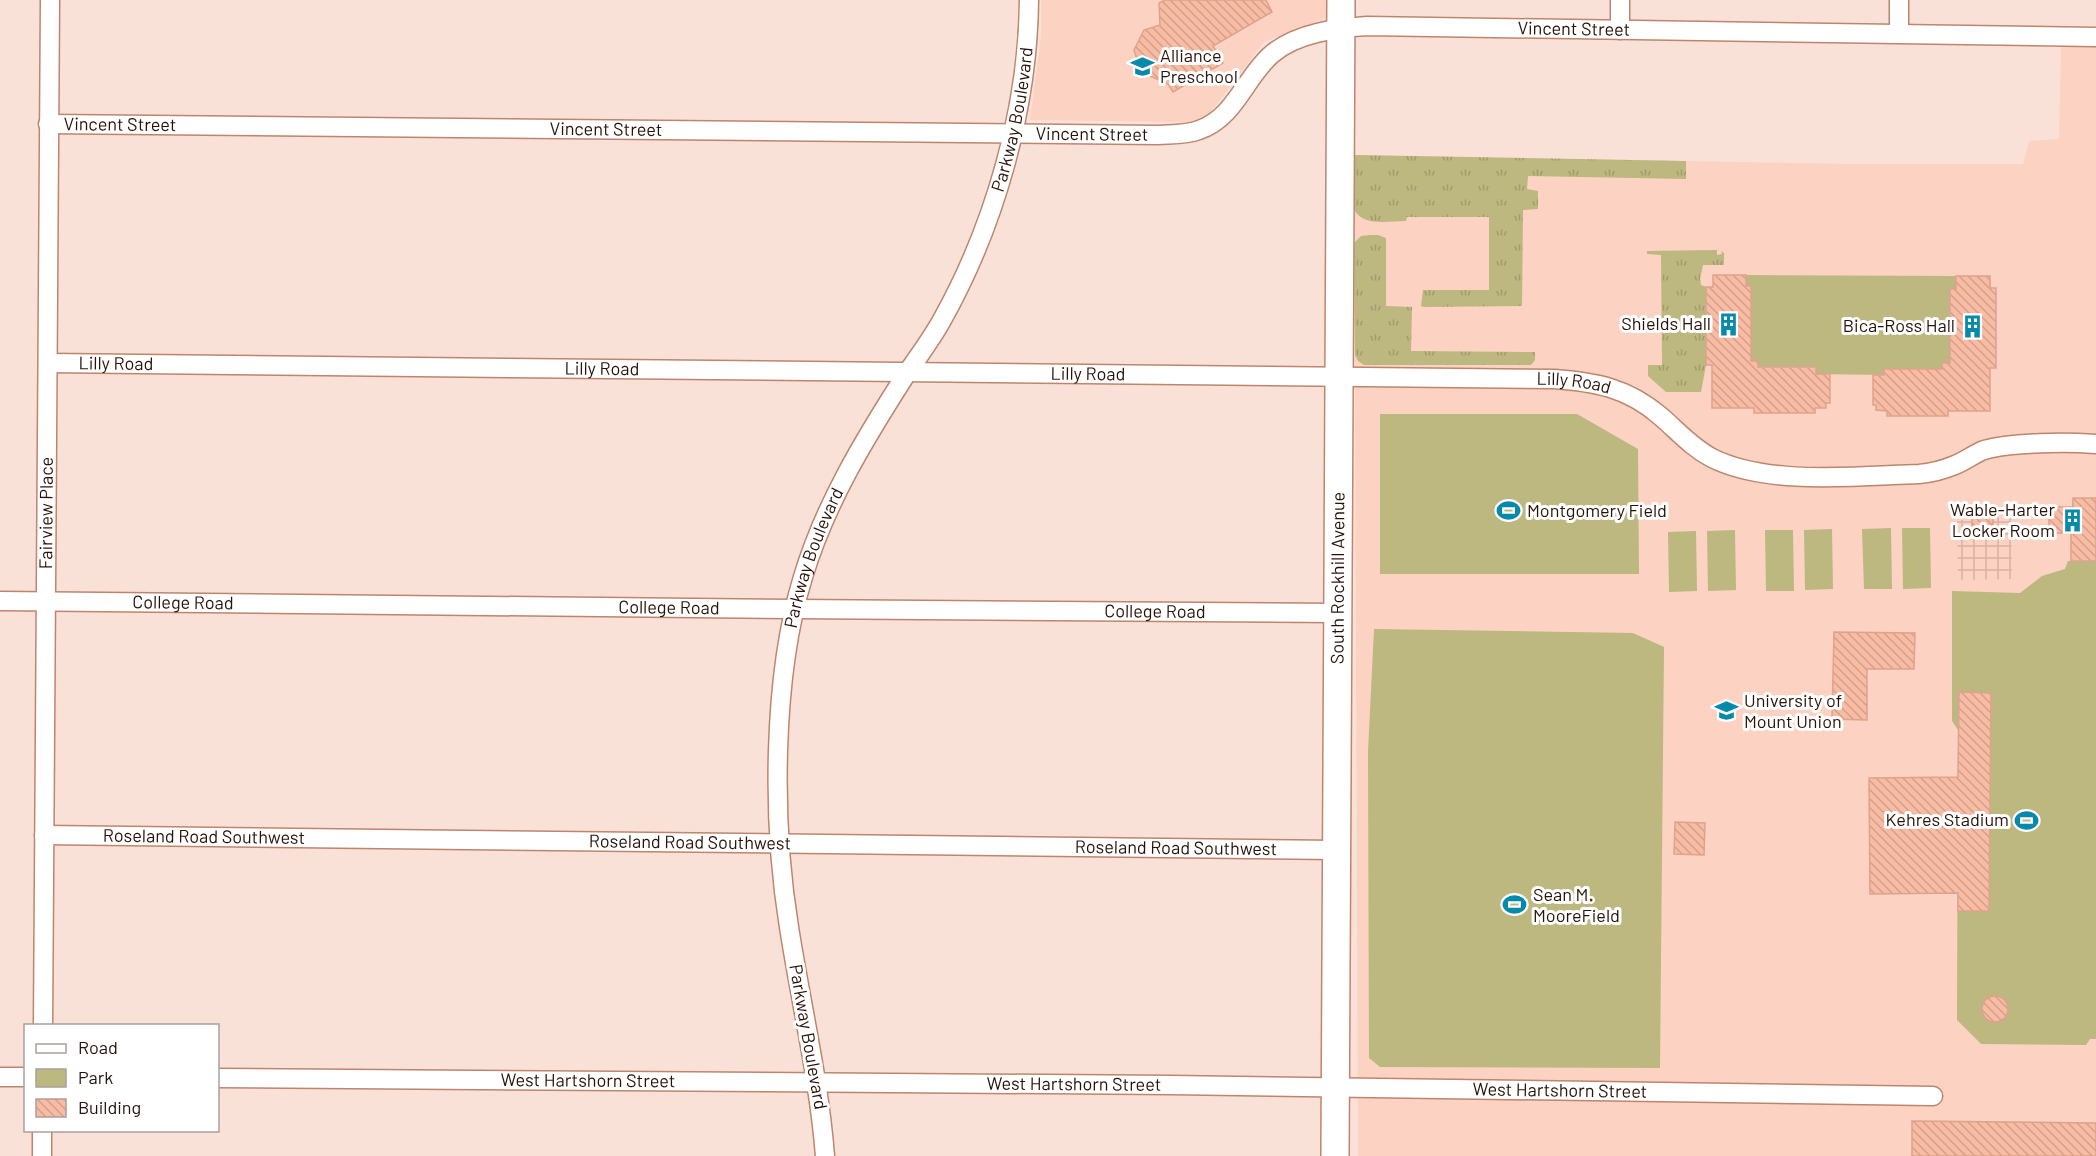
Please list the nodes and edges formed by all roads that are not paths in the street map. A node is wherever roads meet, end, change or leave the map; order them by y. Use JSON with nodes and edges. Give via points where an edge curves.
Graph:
{"nodes":[{"id":1,"x":50,"y":0,"type":"edge"},
{"id":2,"x":1029,"y":0,"type":"edge"},
{"id":3,"x":1341,"y":0,"type":"edge"},
{"id":4,"x":1620,"y":0,"type":"edge"},
{"id":5,"x":1899,"y":0,"type":"edge"},
{"id":6,"x":1341,"y":27,"type":"junction"},
{"id":7,"x":1620,"y":30,"type":"junction"},
{"id":8,"x":1899,"y":33,"type":"junction"},
{"id":9,"x":2096,"y":37,"type":"edge"},
{"id":10,"x":48,"y":124,"type":"junction"},
{"id":11,"x":1012,"y":133,"type":"junction"},
{"id":12,"x":48,"y":363,"type":"junction"},
{"id":13,"x":907,"y":373,"type":"junction"},
{"id":14,"x":1339,"y":377,"type":"junction"},
{"id":15,"x":2096,"y":444,"type":"edge"},
{"id":16,"x":0,"y":601,"type":"edge"},
{"id":17,"x":46,"y":602,"type":"junction"},
{"id":18,"x":795,"y":609,"type":"junction"},
{"id":19,"x":1338,"y":613,"type":"junction"},
{"id":20,"x":44,"y":835,"type":"junction"},
{"id":21,"x":781,"y":844,"type":"junction"},
{"id":22,"x":1337,"y":850,"type":"junction"},
{"id":23,"x":43,"y":1024,"type":"edge"},
{"id":24,"x":0,"y":1077,"type":"edge"},
{"id":25,"x":24,"y":1077,"type":"edge"},
{"id":26,"x":219,"y":1078,"type":"edge"},
{"id":27,"x":817,"y":1083,"type":"junction"},
{"id":28,"x":1335,"y":1089,"type":"junction"},
{"id":29,"x":1933,"y":1096,"type":"dead end"},
{"id":30,"x":42,"y":1132,"type":"edge"},
{"id":31,"x":42,"y":1156,"type":"edge"},
{"id":32,"x":825,"y":1156,"type":"edge"},
{"id":33,"x":1335,"y":1156,"type":"edge"}],
"edges":[{"from":1,"to":10,"type":"street","name":"Fairview Place"},
{"from":2,"to":11,"type":"street","name":"Parkway Boulevard","via":[[1026,51]]},
{"from":3,"to":6,"type":"street","name":"South Rockhill Avenue"},
{"from":4,"to":7,"type":"street"},
{"from":5,"to":8,"type":"street"},
{"from":6,"to":7,"type":"street","name":"Vincent Street"},
{"from":6,"to":11,"type":"street","name":"Vincent Street","via":[[1298,39],[1274,52],[1226,112],[1199,130],[1158,135]]},
{"from":6,"to":14,"type":"street","name":"South Rockhill Avenue"},
{"from":7,"to":8,"type":"street","name":"Vincent Street"},
{"from":8,"to":9,"type":"street","name":"Vincent Street"},
{"from":10,"to":11,"type":"street","name":"Vincent Street"},
{"from":10,"to":12,"type":"street","name":"Fairview Place"},
{"from":11,"to":13,"type":"street","name":"Parkway Boulevard","via":[[990,213],[971,260],[943,318]]},
{"from":12,"to":13,"type":"street","name":"Lilly Road"},
{"from":12,"to":17,"type":"street","name":"Fairview Place"},
{"from":13,"to":14,"type":"street","name":"Lilly Road"},
{"from":13,"to":18,"type":"street","name":"Parkway Boulevard","via":[[842,479],[813,546]]},
{"from":14,"to":15,"type":"street","name":"Lilly Road","via":[[1589,381],[1636,400],[1713,458],[1746,471],[1774,476],[1932,473],[1994,448],[2018,444]]},
{"from":14,"to":19,"type":"street","name":"South Rockhill Avenue"},
{"from":16,"to":17,"type":"street","name":"College Road"},
{"from":17,"to":18,"type":"street","name":"College Road"},
{"from":17,"to":20,"type":"street","name":"Fairview Place"},
{"from":18,"to":19,"type":"street","name":"College Road"},
{"from":18,"to":21,"type":"street","name":"Parkway Boulevard","via":[[781,709]]},
{"from":19,"to":22,"type":"street","name":"South Rockhill Avenue"},
{"from":20,"to":21,"type":"street","name":"Roseland Road Southwest"},
{"from":20,"to":23,"type":"street","name":"Fairview Place"},
{"from":21,"to":22,"type":"street","name":"Roseland Road Southwest"},
{"from":21,"to":27,"type":"street","name":"Parkway Boulevard","via":[[788,924]]},
{"from":22,"to":28,"type":"street","name":"South Rockhill Avenue"},
{"from":24,"to":25,"type":"street"},
{"from":26,"to":27,"type":"street","name":"West Hartshorn Street"},
{"from":27,"to":28,"type":"street","name":"West Hartshorn Street"},
{"from":27,"to":32,"type":"street","name":"Parkway Boulevard"},
{"from":28,"to":29,"type":"street","name":"West Hartshorn Street"},
{"from":28,"to":33,"type":"street","name":"South Rockhill Avenue"},
{"from":30,"to":31,"type":"street"}]}
